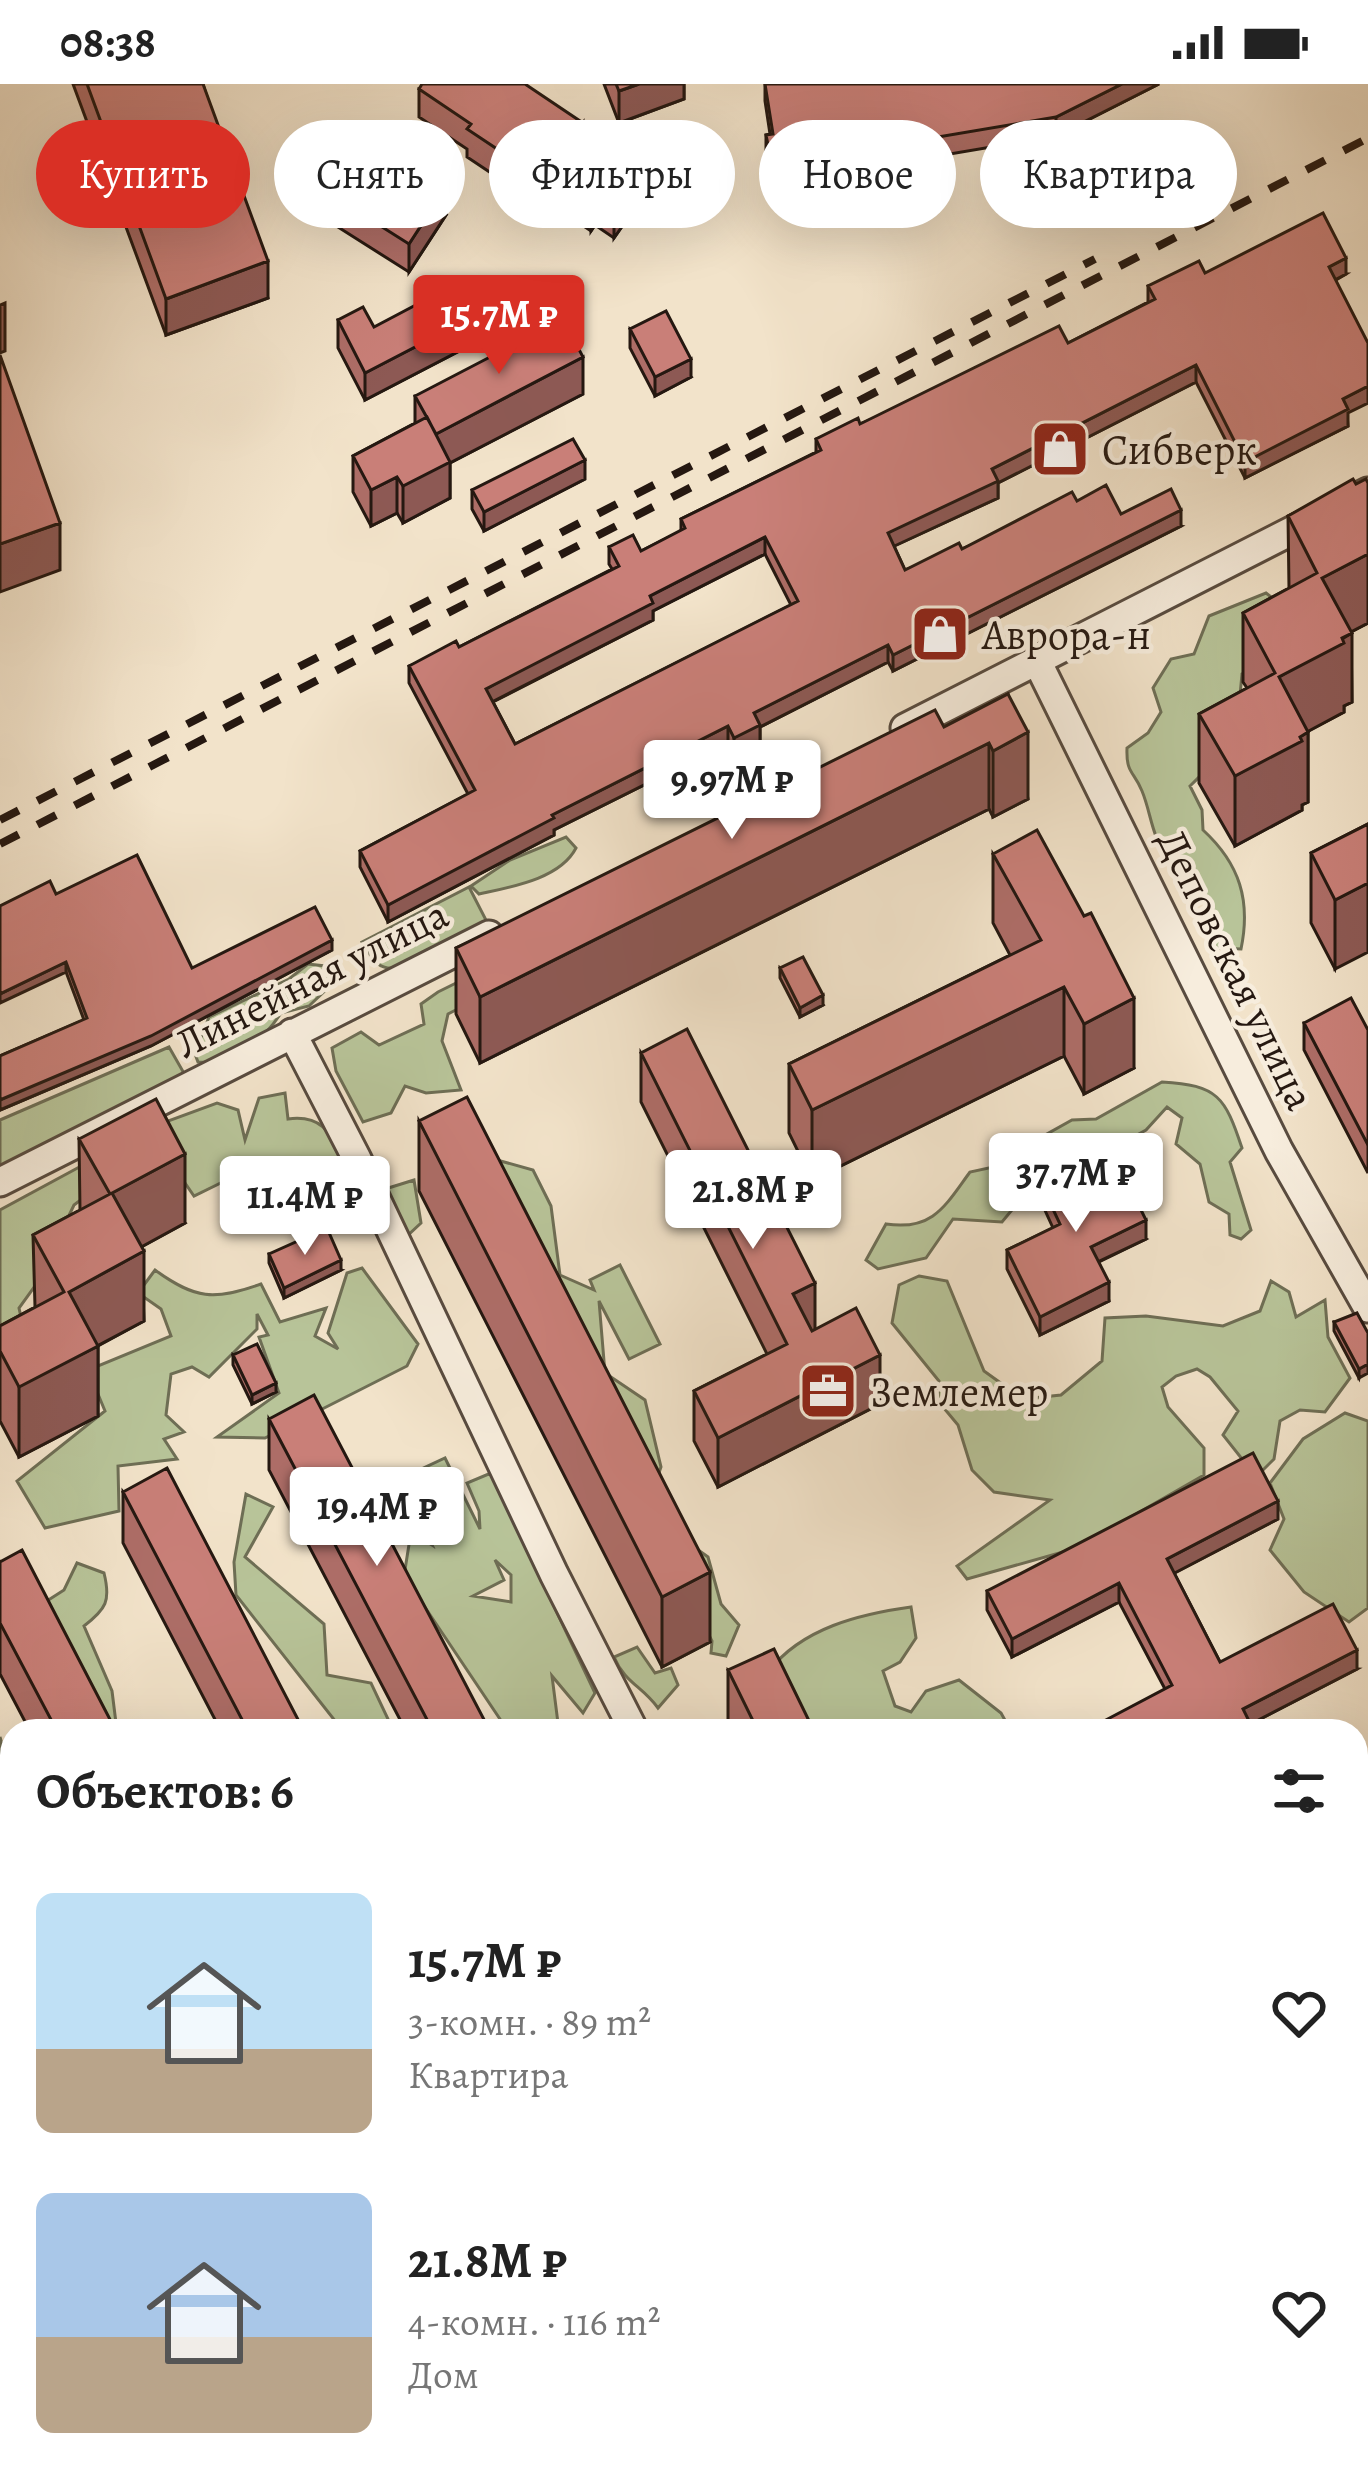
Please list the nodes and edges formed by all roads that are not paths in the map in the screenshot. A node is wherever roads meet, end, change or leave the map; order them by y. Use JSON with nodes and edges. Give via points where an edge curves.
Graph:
{"nodes":[{"id":1,"x":1368,"y":492,"type":"edge"},
{"id":2,"x":1038,"y":663,"type":"junction"},
{"id":3,"x":886,"y":738,"type":"edge"},
{"id":4,"x":506,"y":927,"type":"edge"},
{"id":5,"x":292,"y":1034,"type":"junction"},
{"id":6,"x":0,"y":1183,"type":"edge"},
{"id":7,"x":1368,"y":1308,"type":"edge"},
{"id":8,"x":628,"y":1719,"type":"edge"}],
"edges":[{"from":1,"to":2,"type":"street"},
{"from":2,"to":3,"type":"street"},
{"from":2,"to":7,"type":"street","name":"Деповская улица","via":[[1279,1151]]},
{"from":4,"to":5,"type":"street","name":"Линейная улица"},
{"from":5,"to":6,"type":"street","name":"Линейная улица"},
{"from":5,"to":8,"type":"street"}]}
